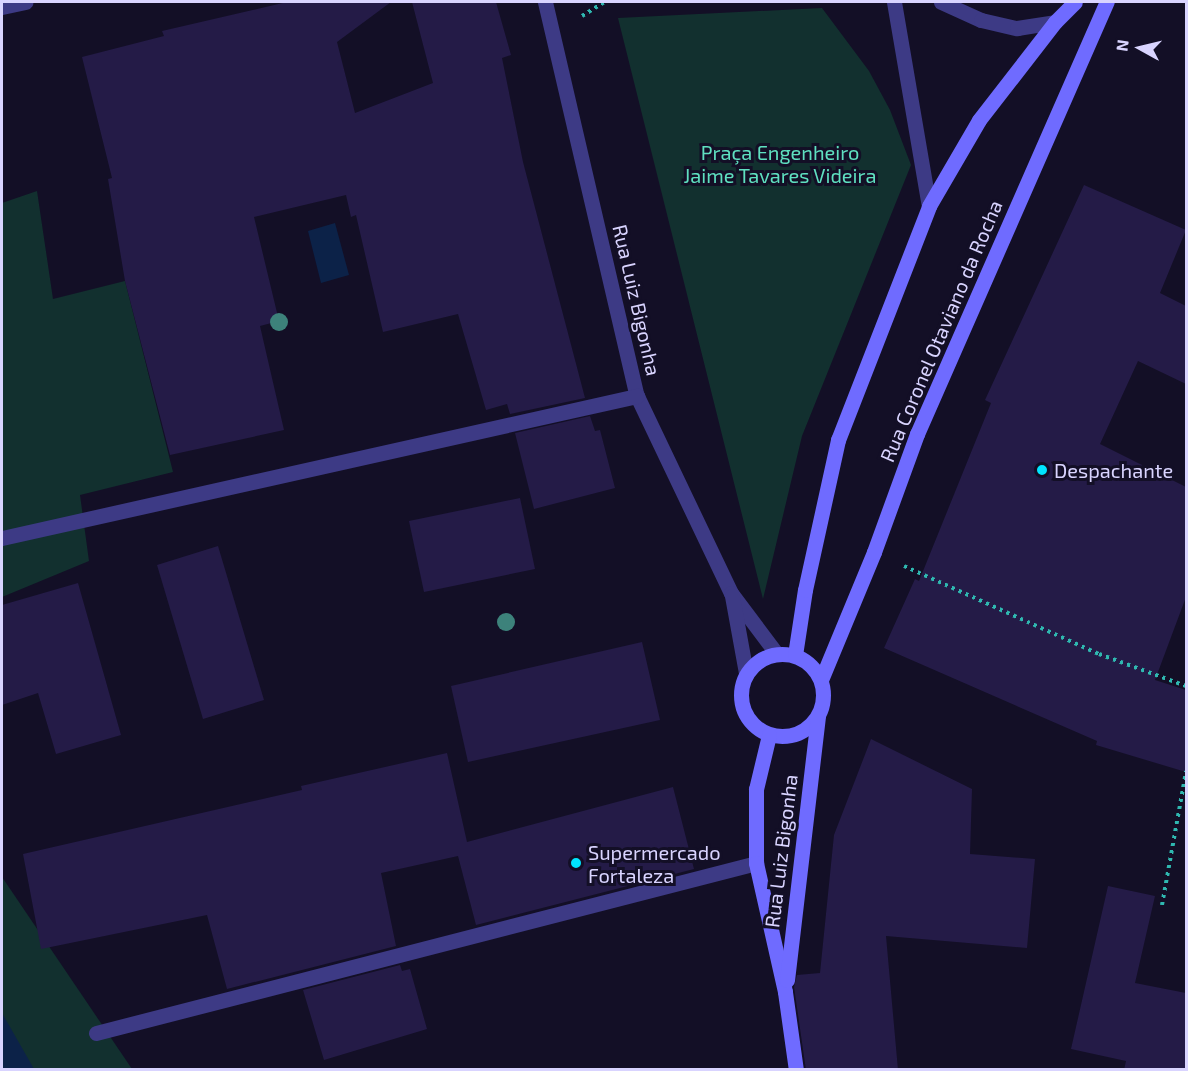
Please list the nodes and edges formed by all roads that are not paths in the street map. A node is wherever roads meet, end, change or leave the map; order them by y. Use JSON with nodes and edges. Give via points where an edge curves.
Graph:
{"nodes":[{"id":1,"x":25,"y":2,"type":"edge"},
{"id":2,"x":545,"y":2,"type":"edge"},
{"id":3,"x":894,"y":2,"type":"edge"},
{"id":4,"x":941,"y":2,"type":"edge"},
{"id":5,"x":1076,"y":2,"type":"edge"},
{"id":6,"x":1107,"y":2,"type":"edge"},
{"id":7,"x":2,"y":7,"type":"edge"},
{"id":8,"x":1055,"y":22,"type":"junction"},
{"id":9,"x":929,"y":206,"type":"junction"},
{"id":10,"x":637,"y":396,"type":"junction"},
{"id":11,"x":2,"y":538,"type":"edge"},
{"id":12,"x":731,"y":593,"type":"junction"},
{"id":13,"x":776,"y":653,"type":"junction"},
{"id":14,"x":795,"y":655,"type":"junction"},
{"id":15,"x":746,"y":673,"type":"junction"},
{"id":16,"x":821,"y":680,"type":"junction"},
{"id":17,"x":818,"y":716,"type":"junction"},
{"id":18,"x":769,"y":735,"type":"junction"},
{"id":19,"x":756,"y":864,"type":"junction"},
{"id":20,"x":785,"y":992,"type":"junction"},
{"id":21,"x":96,"y":1034,"type":"dead end"},
{"id":22,"x":796,"y":1070,"type":"edge"}],
"edges":[{"from":1,"to":7,"type":"street"},
{"from":2,"to":10,"type":"street","name":"Rua Luiz Bigonha"},
{"from":3,"to":9,"type":"street"},
{"from":4,"to":8,"type":"street","via":[[981,20],[1017,28]]},
{"from":5,"to":8,"type":"street"},
{"from":6,"to":16,"type":"street","name":"Rua Coronel Otaviano da Rocha","via":[[917,434]]},
{"from":8,"to":9,"type":"street","via":[[979,120]]},
{"from":9,"to":14,"type":"street","via":[[838,440]]},
{"from":10,"to":11,"type":"street"},
{"from":10,"to":12,"type":"street","name":"Rua Luiz Bigonha"},
{"from":12,"to":13,"type":"street","name":"Rua Luiz Bigonha"},
{"from":12,"to":15,"type":"street","name":"Rua Luiz Bigonha"},
{"from":13,"to":14,"type":"street"},
{"from":13,"to":15,"type":"street","via":[[759,659]]},
{"from":14,"to":16,"type":"street","via":[[811,664]]},
{"from":15,"to":18,"type":"street","via":[[740,691],[742,709],[753,725]]},
{"from":16,"to":17,"type":"street","via":[[824,699]]},
{"from":17,"to":18,"type":"street","via":[[805,730],[787,737]]},
{"from":17,"to":20,"type":"street","name":"Rua Luiz Bigonha"},
{"from":18,"to":19,"type":"street","name":"Rua Luiz Bigonha","via":[[756,789]]},
{"from":19,"to":20,"type":"street","name":"Rua Luiz Bigonha"},
{"from":19,"to":21,"type":"street"},
{"from":20,"to":22,"type":"street","name":"Rua Luiz Bigonha"}]}
